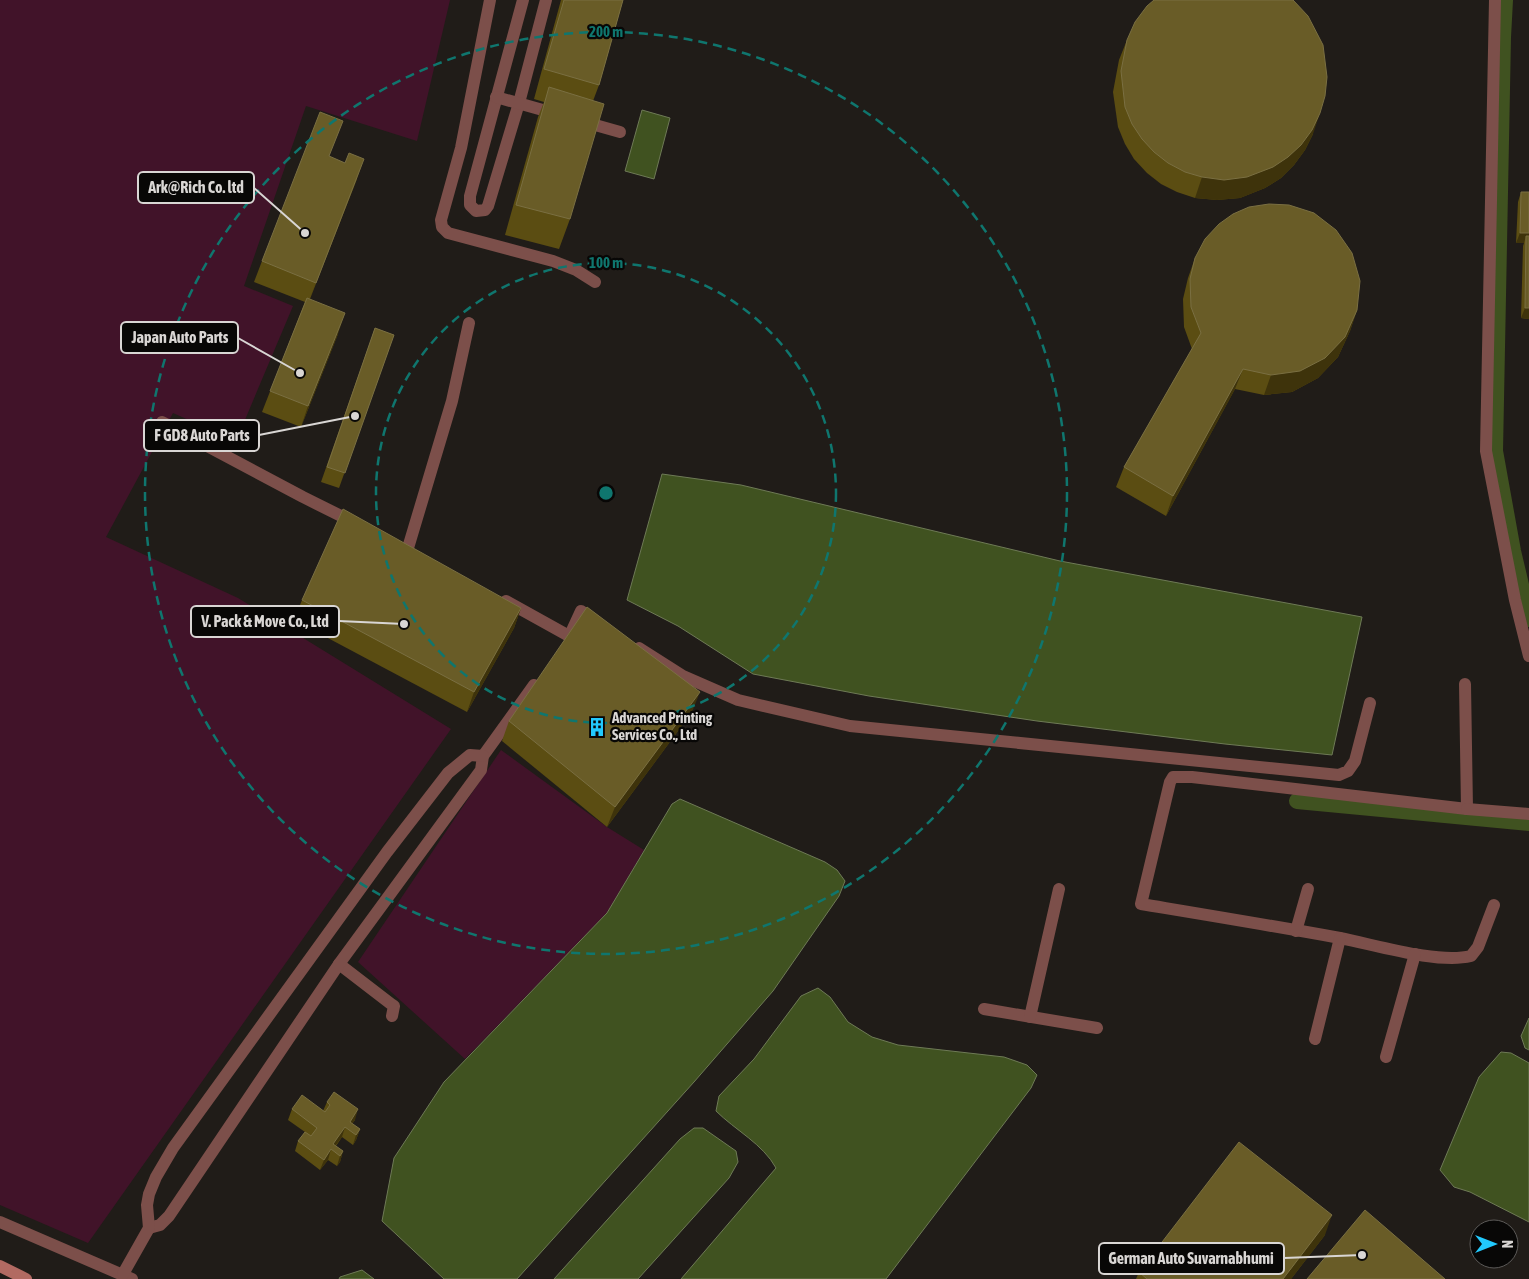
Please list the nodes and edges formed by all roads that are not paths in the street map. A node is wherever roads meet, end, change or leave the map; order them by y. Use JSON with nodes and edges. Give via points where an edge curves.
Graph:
{"nodes":[{"id":1,"x":490,"y":0,"type":"edge"},
{"id":2,"x":523,"y":0,"type":"edge"},
{"id":3,"x":546,"y":0,"type":"edge"},
{"id":4,"x":1495,"y":0,"type":"edge"},
{"id":5,"x":496,"y":97,"type":"junction"},
{"id":6,"x":519,"y":103,"type":"junction"},
{"id":7,"x":620,"y":132,"type":"dead end"},
{"id":8,"x":595,"y":282,"type":"dead end"},
{"id":9,"x":469,"y":323,"type":"dead end"},
{"id":10,"x":162,"y":422,"type":"dead end"},
{"id":11,"x":364,"y":527,"type":"edge"},
{"id":12,"x":408,"y":548,"type":"edge"},
{"id":13,"x":498,"y":596,"type":"edge"},
{"id":14,"x":612,"y":631,"type":"edge"},
{"id":15,"x":570,"y":636,"type":"junction"},
{"id":16,"x":627,"y":641,"type":"edge"},
{"id":17,"x":559,"y":650,"type":"edge"},
{"id":18,"x":1529,"y":656,"type":"edge"},
{"id":19,"x":543,"y":673,"type":"edge"},
{"id":20,"x":1465,"y":684,"type":"dead end"},
{"id":21,"x":1370,"y":704,"type":"dead end"},
{"id":22,"x":483,"y":756,"type":"junction"},
{"id":23,"x":1467,"y":809,"type":"junction"},
{"id":24,"x":1529,"y":814,"type":"edge"},
{"id":25,"x":1059,"y":889,"type":"dead end"},
{"id":26,"x":1308,"y":889,"type":"dead end"},
{"id":27,"x":1494,"y":905,"type":"dead end"},
{"id":28,"x":1296,"y":931,"type":"junction"},
{"id":29,"x":1340,"y":938,"type":"junction"},
{"id":30,"x":1415,"y":954,"type":"junction"},
{"id":31,"x":339,"y":964,"type":"junction"},
{"id":32,"x":984,"y":1009,"type":"dead end"},
{"id":33,"x":392,"y":1016,"type":"dead end"},
{"id":34,"x":1030,"y":1017,"type":"junction"},
{"id":35,"x":1097,"y":1028,"type":"dead end"},
{"id":36,"x":1315,"y":1039,"type":"dead end"},
{"id":37,"x":1386,"y":1057,"type":"dead end"},
{"id":38,"x":0,"y":1222,"type":"edge"},
{"id":39,"x":150,"y":1228,"type":"junction"},
{"id":40,"x":0,"y":1266,"type":"edge"},
{"id":41,"x":127,"y":1277,"type":"edge"},
{"id":42,"x":26,"y":1279,"type":"edge"}],
"edges":[{"from":1,"to":8,"type":"street","via":[[442,227],[448,233],[553,261]]},
{"from":2,"to":5,"type":"street"},
{"from":3,"to":6,"type":"street"},
{"from":4,"to":18,"type":"street","via":[[1486,451]]},
{"from":5,"to":6,"type":"street"},
{"from":5,"to":6,"type":"street","via":[[469,200],[476,212],[488,206]]},
{"from":6,"to":7,"type":"street"},
{"from":9,"to":12,"type":"street","via":[[452,401]]},
{"from":10,"to":11,"type":"street"},
{"from":13,"to":15,"type":"street"},
{"from":14,"to":15,"type":"street","via":[[581,611]]},
{"from":15,"to":17,"type":"street"},
{"from":16,"to":21,"type":"street","via":[[683,676],[738,700],[850,726],[1339,775],[1348,771],[1355,761]]},
{"from":19,"to":22,"type":"street"},
{"from":20,"to":23,"type":"street"},
{"from":22,"to":31,"type":"street","via":[[481,770]]},
{"from":22,"to":39,"type":"street","via":[[470,755],[434,790],[174,1148],[149,1194]]},
{"from":23,"to":24,"type":"street"},
{"from":23,"to":28,"type":"street","via":[[1192,777],[1173,778],[1141,904]]},
{"from":25,"to":34,"type":"street"},
{"from":26,"to":28,"type":"street"},
{"from":27,"to":30,"type":"street","via":[[1478,947],[1471,956],[1459,959]]},
{"from":28,"to":29,"type":"street"},
{"from":29,"to":30,"type":"street"},
{"from":29,"to":36,"type":"street"},
{"from":30,"to":37,"type":"street"},
{"from":31,"to":33,"type":"street","via":[[394,1006]]},
{"from":31,"to":39,"type":"street","via":[[169,1216],[160,1225]]},
{"from":32,"to":34,"type":"street"},
{"from":34,"to":35,"type":"street"},
{"from":38,"to":41,"type":"street"},
{"from":39,"to":41,"type":"street"},
{"from":40,"to":42,"type":"main road"}]}
